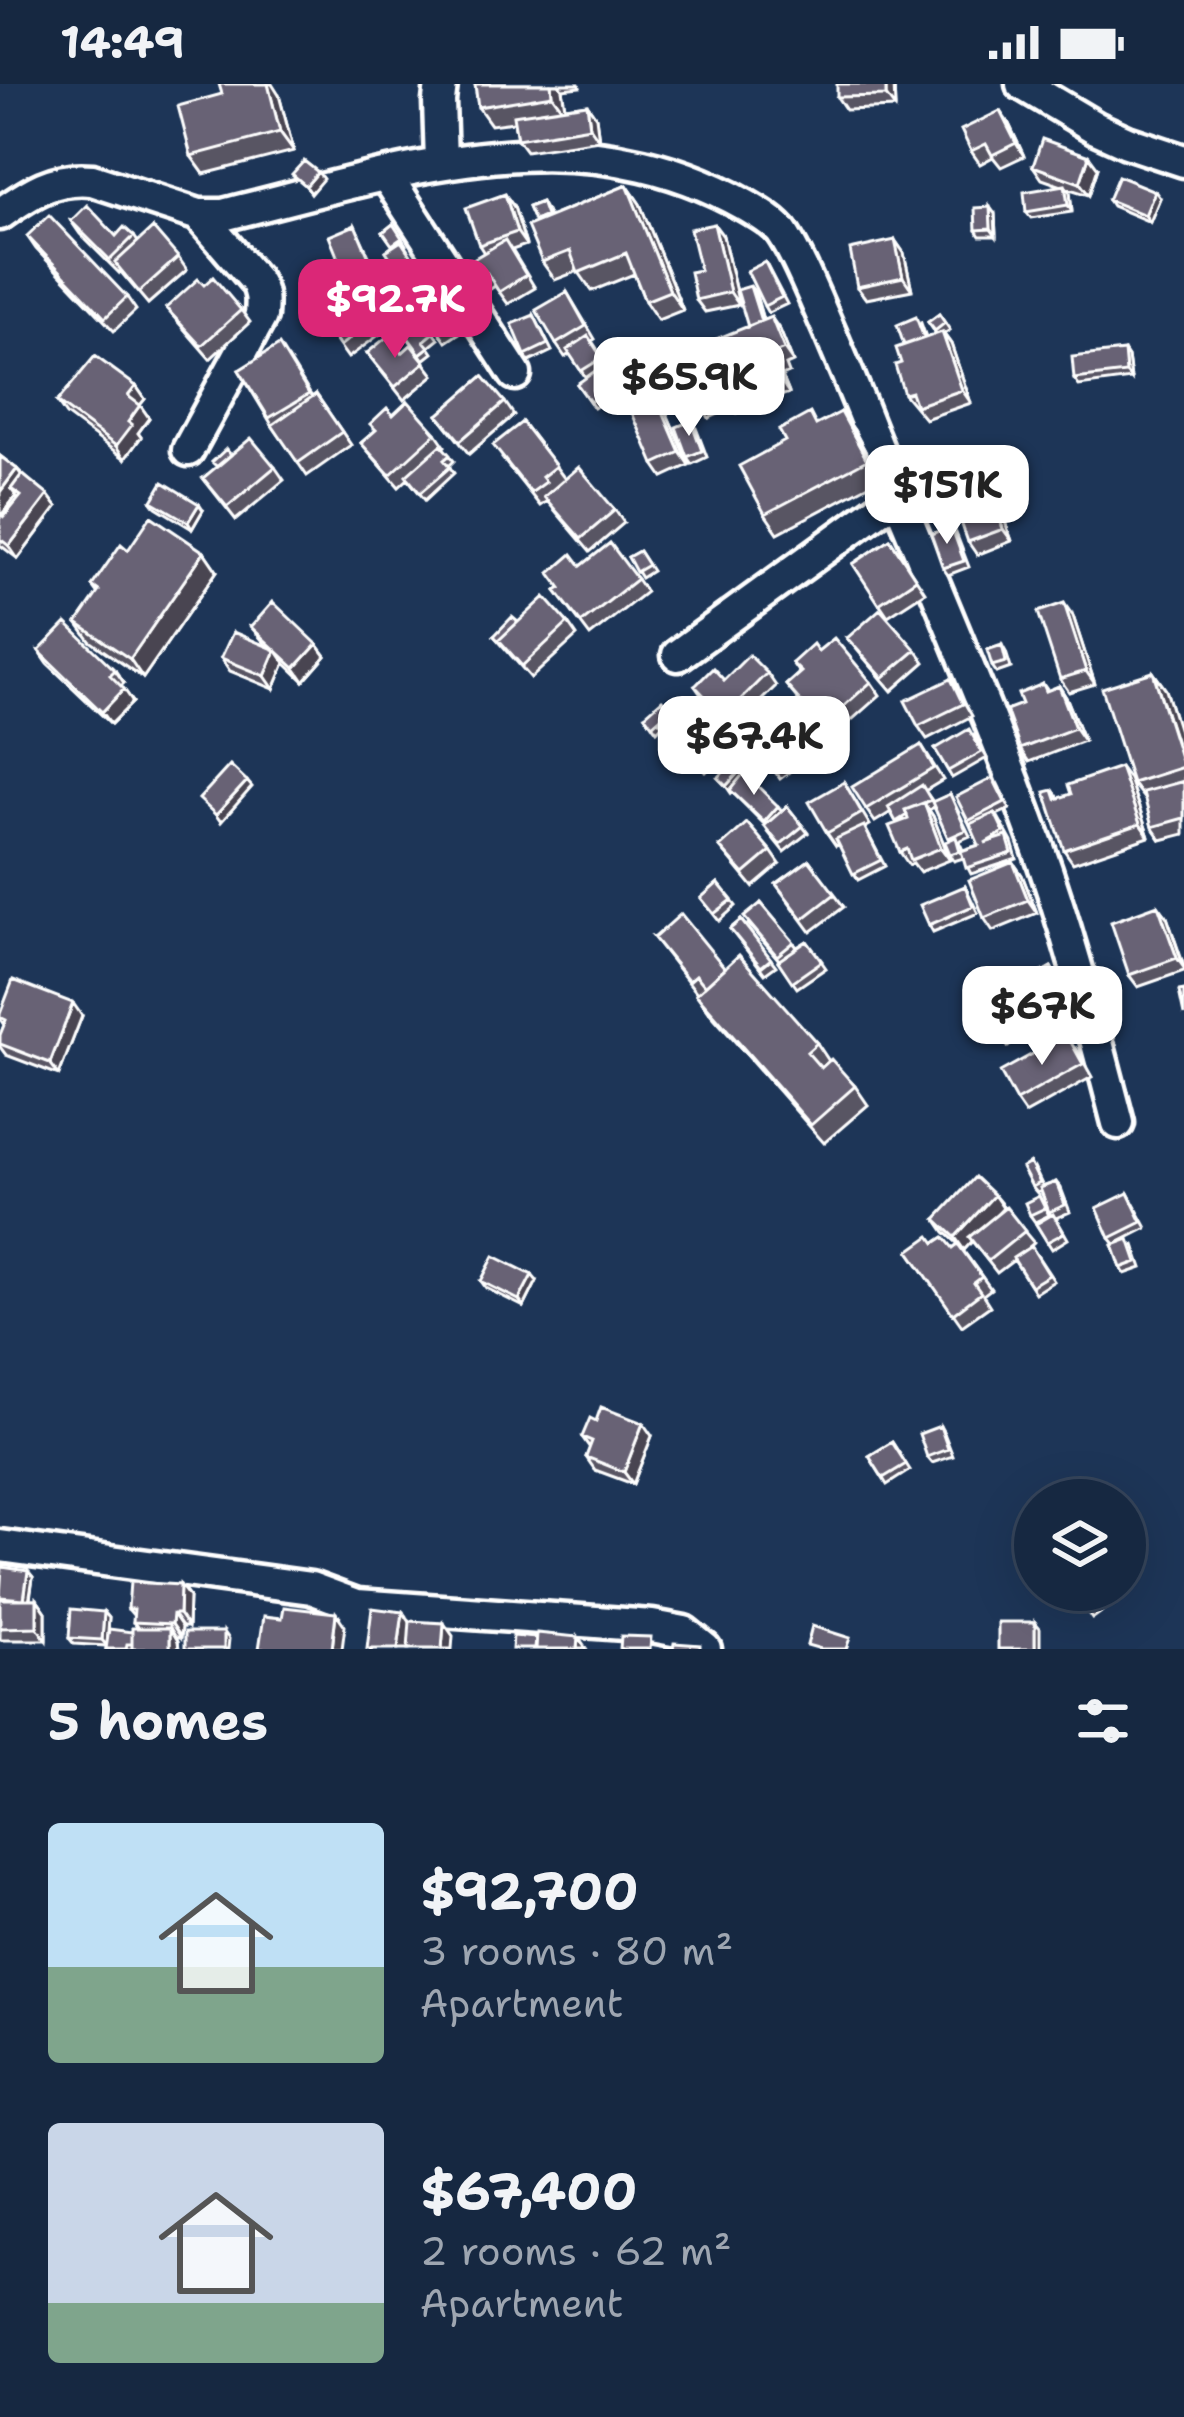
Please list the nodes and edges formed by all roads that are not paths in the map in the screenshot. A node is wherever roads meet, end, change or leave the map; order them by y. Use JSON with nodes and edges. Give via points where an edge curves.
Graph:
{"nodes":[{"id":1,"x":441,"y":84,"type":"edge"},
{"id":2,"x":1022,"y":84,"type":"edge"},
{"id":3,"x":1184,"y":161,"type":"edge"},
{"id":4,"x":441,"y":162,"type":"junction"},
{"id":5,"x":386,"y":175,"type":"junction"},
{"id":6,"x":0,"y":214,"type":"edge"},
{"id":7,"x":199,"y":215,"type":"junction"},
{"id":8,"x":515,"y":374,"type":"dead end"},
{"id":9,"x":188,"y":449,"type":"dead end"},
{"id":10,"x":897,"y":496,"type":"junction"},
{"id":11,"x":678,"y":656,"type":"dead end"},
{"id":12,"x":1118,"y":1123,"type":"dead end"},
{"id":13,"x":0,"y":1546,"type":"edge"},
{"id":14,"x":357,"y":1605,"type":"junction"},
{"id":15,"x":353,"y":1649,"type":"edge"},
{"id":16,"x":705,"y":1649,"type":"edge"}],
"edges":[{"from":1,"to":4,"type":"street"},
{"from":2,"to":3,"type":"street","via":[[1096,128]]},
{"from":4,"to":5,"type":"street"},
{"from":4,"to":10,"type":"street","via":[[616,158],[698,182],[765,217],[803,272]]},
{"from":5,"to":7,"type":"street"},
{"from":5,"to":8,"type":"street"},
{"from":6,"to":7,"type":"street","via":[[48,183],[76,178]]},
{"from":7,"to":9,"type":"street","via":[[262,298],[261,316]]},
{"from":10,"to":11,"type":"street"},
{"from":10,"to":12,"type":"street","via":[[1045,868]]},
{"from":13,"to":14,"type":"street","via":[[311,1588]]},
{"from":14,"to":15,"type":"street"},
{"from":14,"to":16,"type":"street","via":[[652,1626],[684,1632]]}]}
